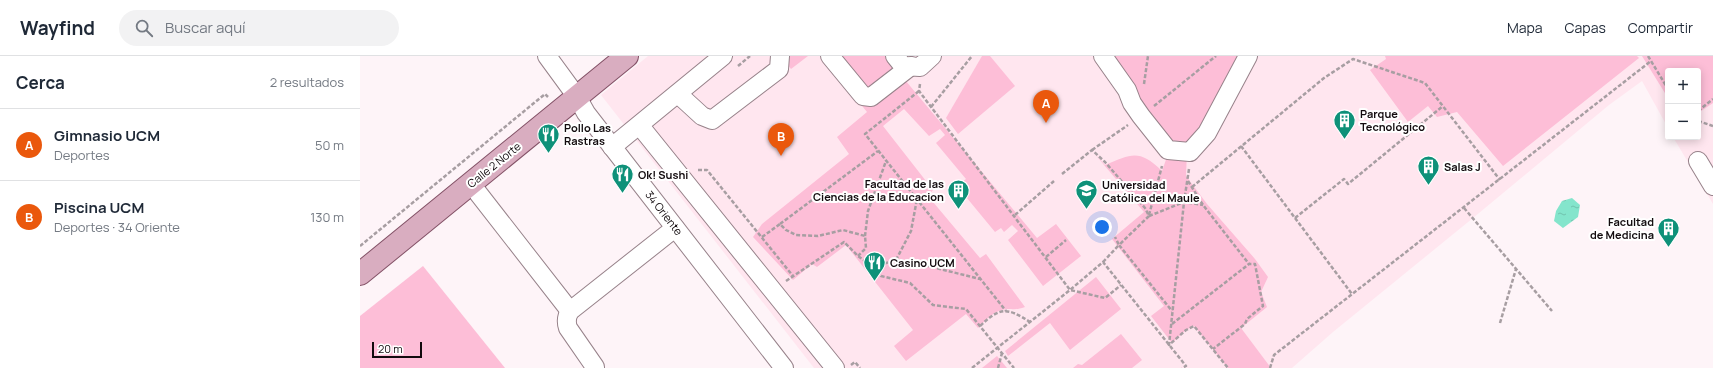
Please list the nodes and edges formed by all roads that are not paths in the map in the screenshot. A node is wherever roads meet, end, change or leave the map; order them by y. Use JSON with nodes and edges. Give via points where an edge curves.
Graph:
{"nodes":[{"id":1,"x":547,"y":56,"type":"edge"},
{"id":2,"x":627,"y":56,"type":"edge"},
{"id":3,"x":723,"y":56,"type":"edge"},
{"id":4,"x":780,"y":56,"type":"edge"},
{"id":5,"x":830,"y":56,"type":"edge"},
{"id":6,"x":889,"y":56,"type":"edge"},
{"id":7,"x":895,"y":56,"type":"edge"},
{"id":8,"x":1103,"y":56,"type":"edge"},
{"id":9,"x":1248,"y":56,"type":"edge"},
{"id":10,"x":921,"y":63,"type":"edge"},
{"id":11,"x":678,"y":94,"type":"junction"},
{"id":12,"x":577,"y":96,"type":"junction"},
{"id":13,"x":640,"y":126,"type":"junction"},
{"id":14,"x":612,"y":147,"type":"junction"},
{"id":15,"x":1698,"y":161,"type":"dead end"},
{"id":16,"x":471,"y":184,"type":"junction"},
{"id":17,"x":1713,"y":186,"type":"edge"},
{"id":18,"x":676,"y":228,"type":"junction"},
{"id":19,"x":360,"y":274,"type":"edge"},
{"id":20,"x":570,"y":311,"type":"junction"},
{"id":21,"x":595,"y":367,"type":"dead end"},
{"id":22,"x":784,"y":368,"type":"edge"},
{"id":23,"x":835,"y":368,"type":"edge"}],
"edges":[{"from":1,"to":12,"type":"street","name":"34 Oriente"},
{"from":2,"to":12,"type":"main road","name":"Calle 2 Norte"},
{"from":3,"to":11,"type":"street"},
{"from":4,"to":11,"type":"street","via":[[779,70],[712,120],[702,116]]},
{"from":5,"to":10,"type":"street","via":[[863,96],[871,97]]},
{"from":6,"to":7,"type":"street"},
{"from":7,"to":10,"type":"street","via":[[903,66]]},
{"from":8,"to":9,"type":"street","via":[[1127,90],[1132,103],[1168,150],[1190,152],[1207,133]]},
{"from":11,"to":13,"type":"street"},
{"from":12,"to":14,"type":"street","name":"34 Oriente","via":[[586,113]]},
{"from":12,"to":16,"type":"main road","name":"Calle 2 Norte"},
{"from":13,"to":14,"type":"street"},
{"from":13,"to":23,"type":"street"},
{"from":14,"to":18,"type":"street","name":"34 Oriente"},
{"from":15,"to":17,"type":"street"},
{"from":16,"to":19,"type":"main road","name":"Calle 2 Norte"},
{"from":16,"to":20,"type":"street"},
{"from":18,"to":20,"type":"street"},
{"from":18,"to":22,"type":"street","name":"34 Oriente"},
{"from":20,"to":21,"type":"street","via":[[566,318],[568,328]]}]}
